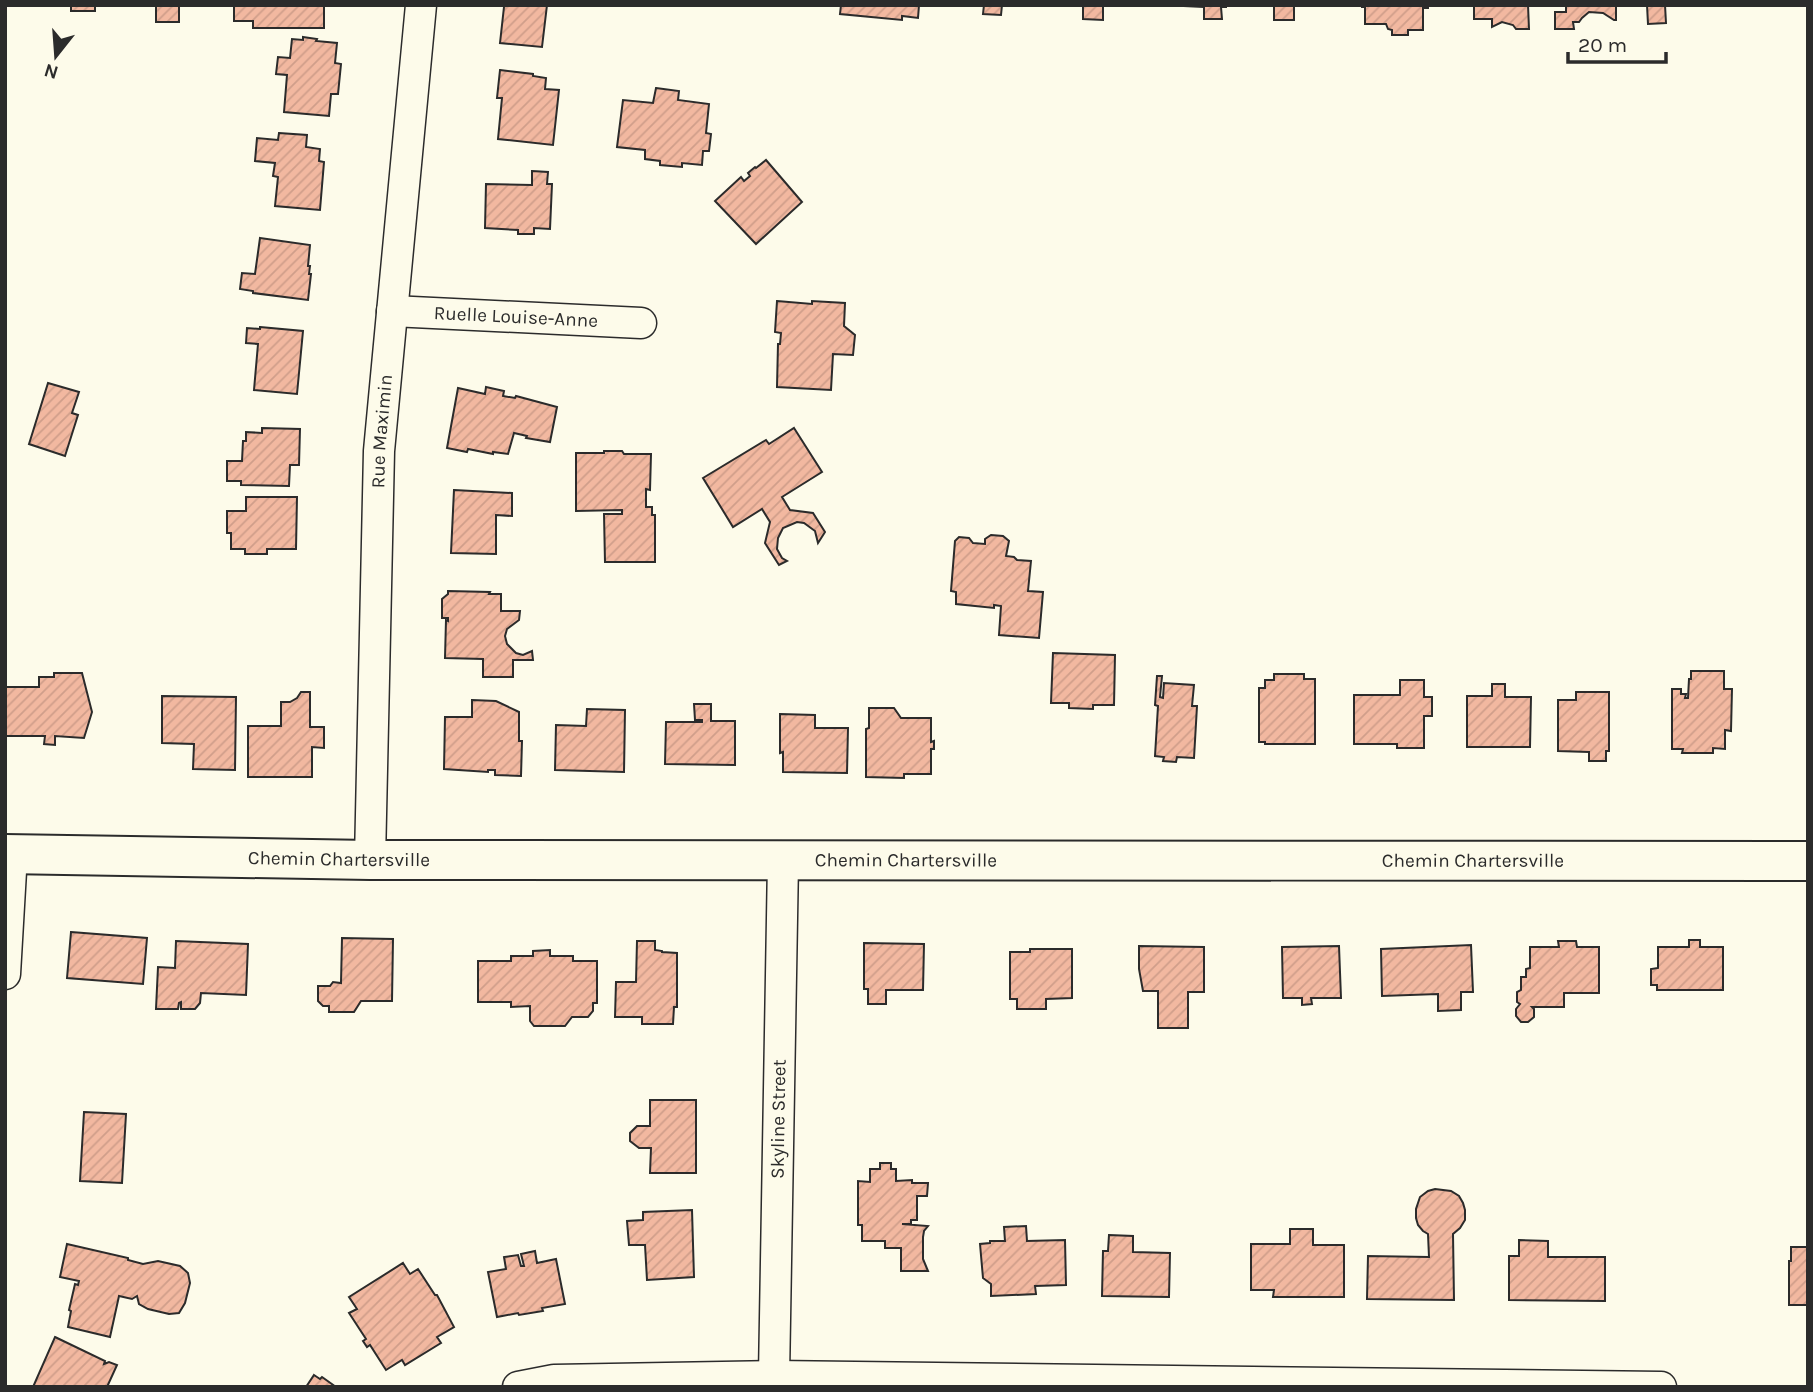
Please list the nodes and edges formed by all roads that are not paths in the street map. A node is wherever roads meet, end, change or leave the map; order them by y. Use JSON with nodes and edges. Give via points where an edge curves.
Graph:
{"nodes":[{"id":1,"x":421,"y":5,"type":"edge"},
{"id":2,"x":392,"y":311,"type":"junction"},
{"id":3,"x":641,"y":323,"type":"dead end"},
{"id":4,"x":8,"y":854,"type":"edge"},
{"id":5,"x":370,"y":860,"type":"junction"},
{"id":6,"x":783,"y":861,"type":"junction"},
{"id":7,"x":1808,"y":861,"type":"edge"},
{"id":8,"x":5,"y":974,"type":"edge"},
{"id":9,"x":774,"y":1376,"type":"junction"},
{"id":10,"x":517,"y":1387,"type":"edge"},
{"id":11,"x":1661,"y":1387,"type":"edge"}],
"edges":[{"from":1,"to":2,"type":"street","name":"Rue Maximin"},
{"from":2,"to":3,"type":"street","name":"Ruelle Louise-Anne"},
{"from":2,"to":5,"type":"street","name":"Rue Maximin","via":[[379,451]]},
{"from":4,"to":5,"type":"street","name":"Chemin Chartersville"},
{"from":4,"to":8,"type":"street"},
{"from":5,"to":6,"type":"street","name":"Chemin Chartersville"},
{"from":6,"to":7,"type":"street","name":"Chemin Chartersville"},
{"from":6,"to":9,"type":"street","name":"Skyline Street"},
{"from":9,"to":10,"type":"street","via":[[554,1380]]},
{"from":9,"to":11,"type":"street"}]}
